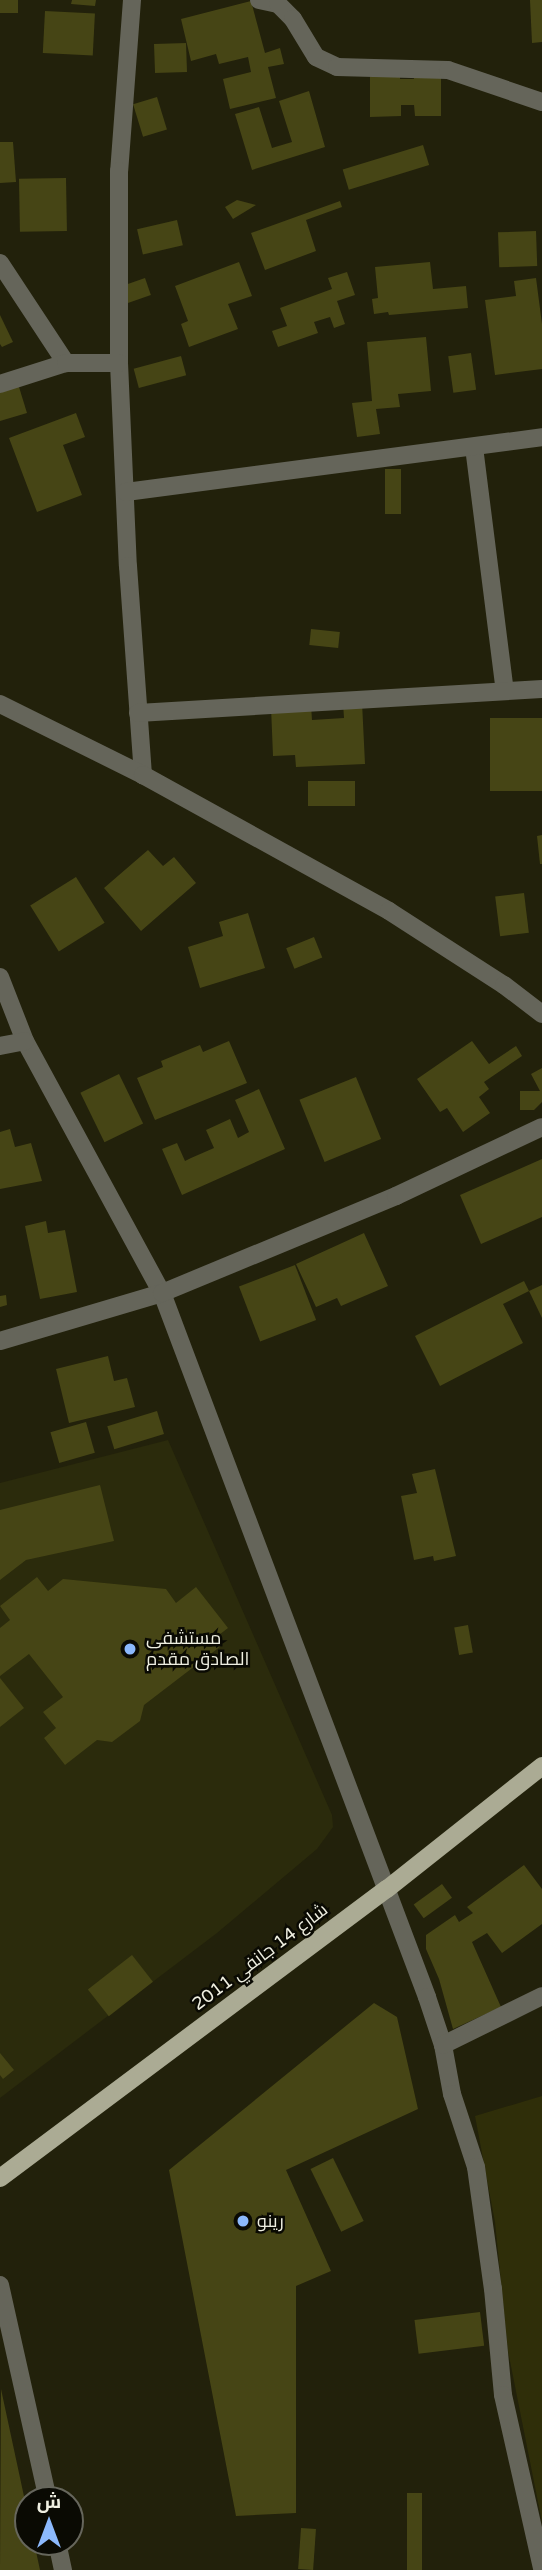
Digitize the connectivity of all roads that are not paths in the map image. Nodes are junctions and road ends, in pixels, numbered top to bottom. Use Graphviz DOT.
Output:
graph roads {
  1 [pos="132,0"];
  2 [pos="259,0"];
  3 [pos="542,102"];
  4 [pos="0,263"];
  5 [pos="66,363"];
  6 [pos="119,363"];
  7 [pos="0,384"];
  8 [pos="542,438"];
  9 [pos="474,447"];
  10 [pos="126,492"];
  11 [pos="542,689"];
  12 [pos="505,691"];
  13 [pos="0,704"];
  14 [pos="138,713"];
  15 [pos="143,775"];
  16 [pos="0,977"];
  17 [pos="542,1014"];
  18 [pos="25,1041"];
  19 [pos="0,1046"];
  20 [pos="542,1127"];
  21 [pos="162,1293"];
  22 [pos="0,1341"];
  23 [pos="542,1766"];
  24 [pos="387,1889"];
  25 [pos="542,1996"];
  26 [pos="443,2046"];
  27 [pos="0,2178"];
  28 [pos="0,2285"];
  29 [pos="45,2486"];
  30 [pos="542,2568"];
  1 -- 6 [label="street"];
  2 -- 3 [label="street"];
  4 -- 5 [label="street"];
  5 -- 6 [label="street"];
  5 -- 7 [label="street"];
  6 -- 10 [label="street"];
  8 -- 9 [label="street"];
  9 -- 10 [label="street"];
  9 -- 12 [label="street"];
  10 -- 14 [label="street"];
  11 -- 12 [label="street"];
  12 -- 14 [label="street"];
  13 -- 15 [label="street"];
  14 -- 15 [label="street"];
  15 -- 17 [label="street"];
  16 -- 18 [label="street"];
  18 -- 19 [label="street"];
  18 -- 21 [label="street"];
  20 -- 21 [label="street"];
  21 -- 22 [label="street"];
  21 -- 24 [label="street"];
  23 -- 24 [label="main road, شارع 14 جانفي 2011"];
  24 -- 26 [label="street"];
  24 -- 27 [label="main road, شارع 14 جانفي 2011"];
  25 -- 26 [label="street"];
  26 -- 30 [label="street"];
  28 -- 29 [label="street"];
}
